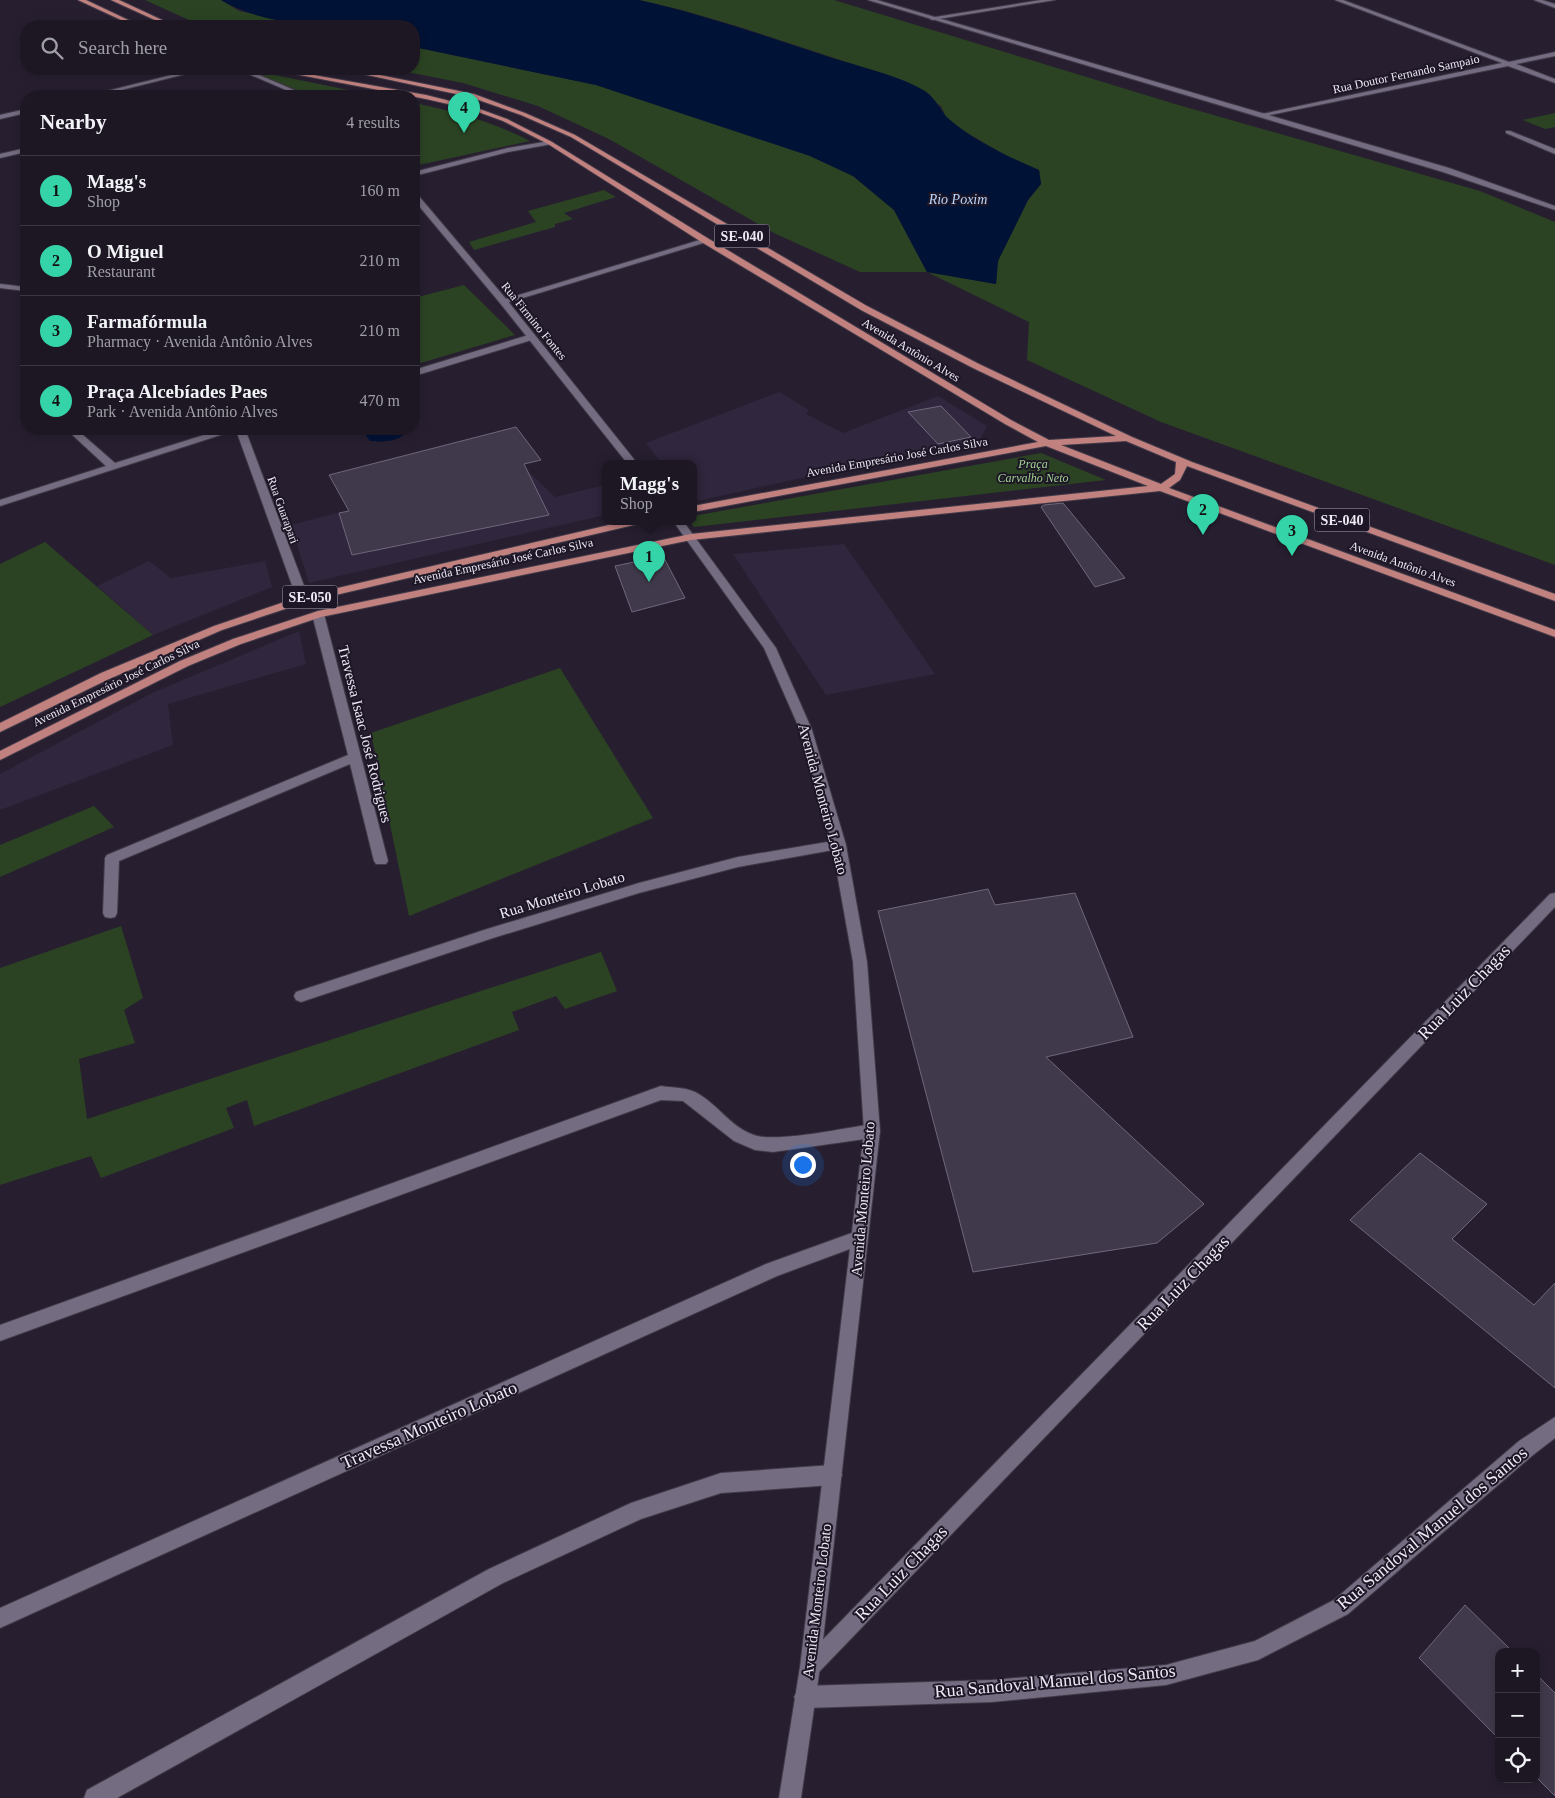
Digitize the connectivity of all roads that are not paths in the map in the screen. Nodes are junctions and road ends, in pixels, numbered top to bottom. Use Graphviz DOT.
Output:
graph roads {
  1 [pos="81,0"];
  2 [pos="114,0"];
  3 [pos="871,0"];
  4 [pos="1052,0"];
  5 [pos="1338,0"];
  6 [pos="1537,0"];
  7 [pos="1555,6"];
  8 [pos="932,18"];
  9 [pos="125,20"];
  10 [pos="159,20"];
  11 [pos="1555,54"];
  12 [pos="1508,64"];
  13 [pos="178,75"];
  14 [pos="254,75"];
  15 [pos="304,75"];
  16 [pos="372,75"];
  17 [pos="1555,82"];
  18 [pos="115,90"];
  19 [pos="291,90"];
  20 [pos="387,90"];
  21 [pos="420,96"];
  22 [pos="20,112"];
  23 [pos="1262,116"];
  24 [pos="0,117"];
  25 [pos="1508,132"];
  26 [pos="550,142"];
  27 [pos="20,151"];
  28 [pos="1555,152"];
  29 [pos="0,156"];
  30 [pos="420,172"];
  31 [pos="420,203"];
  32 [pos="1555,208"];
  33 [pos="706,241"];
  34 [pos="0,286"];
  35 [pos="20,289"];
  36 [pos="503,302"];
  37 [pos="532,337"];
  38 [pos="420,371"];
  39 [pos="77,435"];
  40 [pos="213,435"];
  41 [pos="242,435"];
  42 [pos="1129,439"];
  43 [pos="1047,443"];
  44 [pos="630,460"];
  45 [pos="1181,461"];
  46 [pos="113,467"];
  47 [pos="1161,488"];
  48 [pos="0,503"];
  49 [pos="697,508"];
  50 [pos="621,525"];
  51 [pos="681,525"];
  52 [pos="691,537"];
  53 [pos="1555,598"];
  54 [pos="303,599"];
  55 [pos="318,614"];
  56 [pos="1555,634"];
  57 [pos="0,728"];
  58 [pos="0,756"];
  59 [pos="355,757"];
  60 [pos="839,845"];
  61 [pos="381,861"];
  62 [pos="1555,898"];
  63 [pos="110,913"];
  64 [pos="301,996"];
  65 [pos="872,1131"];
  66 [pos="860,1238"];
  67 [pos="0,1332"];
  68 [pos="1555,1426"];
  69 [pos="832,1475"];
  70 [pos="0,1618"];
  71 [pos="810,1667"];
  72 [pos="805,1697"];
  73 [pos="95,1798"];
  74 [pos="790,1798"];
  1 -- 9 [label="main road"];
  2 -- 10 [label="main road"];
  3 -- 8 [label="street"];
  4 -- 8 [label="street"];
  5 -- 12 [label="street"];
  6 -- 7 [label="street"];
  8 -- 23 [label="street"];
  11 -- 12 [label="street, Rua Doutor Fernando Sampaio"];
  12 -- 17 [label="street"];
  12 -- 23 [label="street, Rua Doutor Fernando Sampaio"];
  13 -- 18 [label="street"];
  14 -- 19 [label="street"];
  15 -- 20 [label="main road, Avenida Antônio Alves / SE-040"];
  16 -- 42 [label="main road, Avenida Antônio Alves / SE-040"];
  21 -- 26 [label="main road, Avenida Antônio Alves / SE-040"];
  22 -- 24 [label="street"];
  23 -- 32 [label="street"];
  25 -- 28 [label="street"];
  26 -- 30 [label="street"];
  26 -- 33 [label="main road, Avenida Antônio Alves / SE-040"];
  27 -- 29 [label="street"];
  31 -- 36 [label="street, Rua Firmino Fontes"];
  33 -- 36 [label="street"];
  33 -- 43 [label="main road, Avenida Antônio Alves / SE-040"];
  34 -- 35 [label="street"];
  36 -- 37 [label="street, Rua Firmino Fontes"];
  37 -- 38 [label="street"];
  37 -- 44 [label="street, Rua Firmino Fontes"];
  39 -- 46 [label="street"];
  40 -- 46 [label="street"];
  41 -- 54 [label="street, Rua Guarapari"];
  42 -- 43 [label="main road, Avenida Empresário José Carlos Silva"];
  42 -- 45 [label="main road, Avenida Antônio Alves / SE-040"];
  43 -- 47 [label="main road, Avenida Antônio Alves / SE-040"];
  43 -- 49 [label="main road, Avenida Empresário José Carlos Silva"];
  45 -- 47 [label="main road"];
  45 -- 53 [label="main road, Avenida Antônio Alves / SE-040"];
  46 -- 48 [label="street"];
  47 -- 52 [label="main road, Avenida Empresário José Carlos Silva"];
  47 -- 56 [label="main road, Avenida Antônio Alves / SE-040"];
  50 -- 54 [label="main road, Avenida Empresário José Carlos Silva / SE-050"];
  51 -- 52 [label="street, Avenida Monteiro Lobato"];
  52 -- 55 [label="main road, Avenida Empresário José Carlos Silva"];
  52 -- 60 [label="street, Avenida Monteiro Lobato"];
  54 -- 57 [label="main road, Avenida Empresário José Carlos Silva / SE-050"];
  55 -- 58 [label="main road, Avenida Empresário José Carlos Silva"];
  55 -- 59 [label="street, Travessa Isaac José Rodrigues"];
  59 -- 61 [label="street, Travessa Isaac José Rodrigues"];
  59 -- 63 [label="street"];
  60 -- 64 [label="street, Rua Monteiro Lobato"];
  60 -- 65 [label="street, Avenida Monteiro Lobato"];
  62 -- 71 [label="street, Rua Luiz Chagas"];
  65 -- 66 [label="street, Avenida Monteiro Lobato"];
  65 -- 67 [label="street"];
  66 -- 69 [label="street, Avenida Monteiro Lobato"];
  66 -- 70 [label="street, Travessa Monteiro Lobato"];
  68 -- 72 [label="street, Rua Sandoval Manuel dos Santos"];
  69 -- 71 [label="street, Avenida Monteiro Lobato"];
  69 -- 73 [label="street"];
  71 -- 72 [label="street, Avenida Monteiro Lobato"];
  72 -- 74 [label="street, Avenida Monteiro Lobato"];
}
